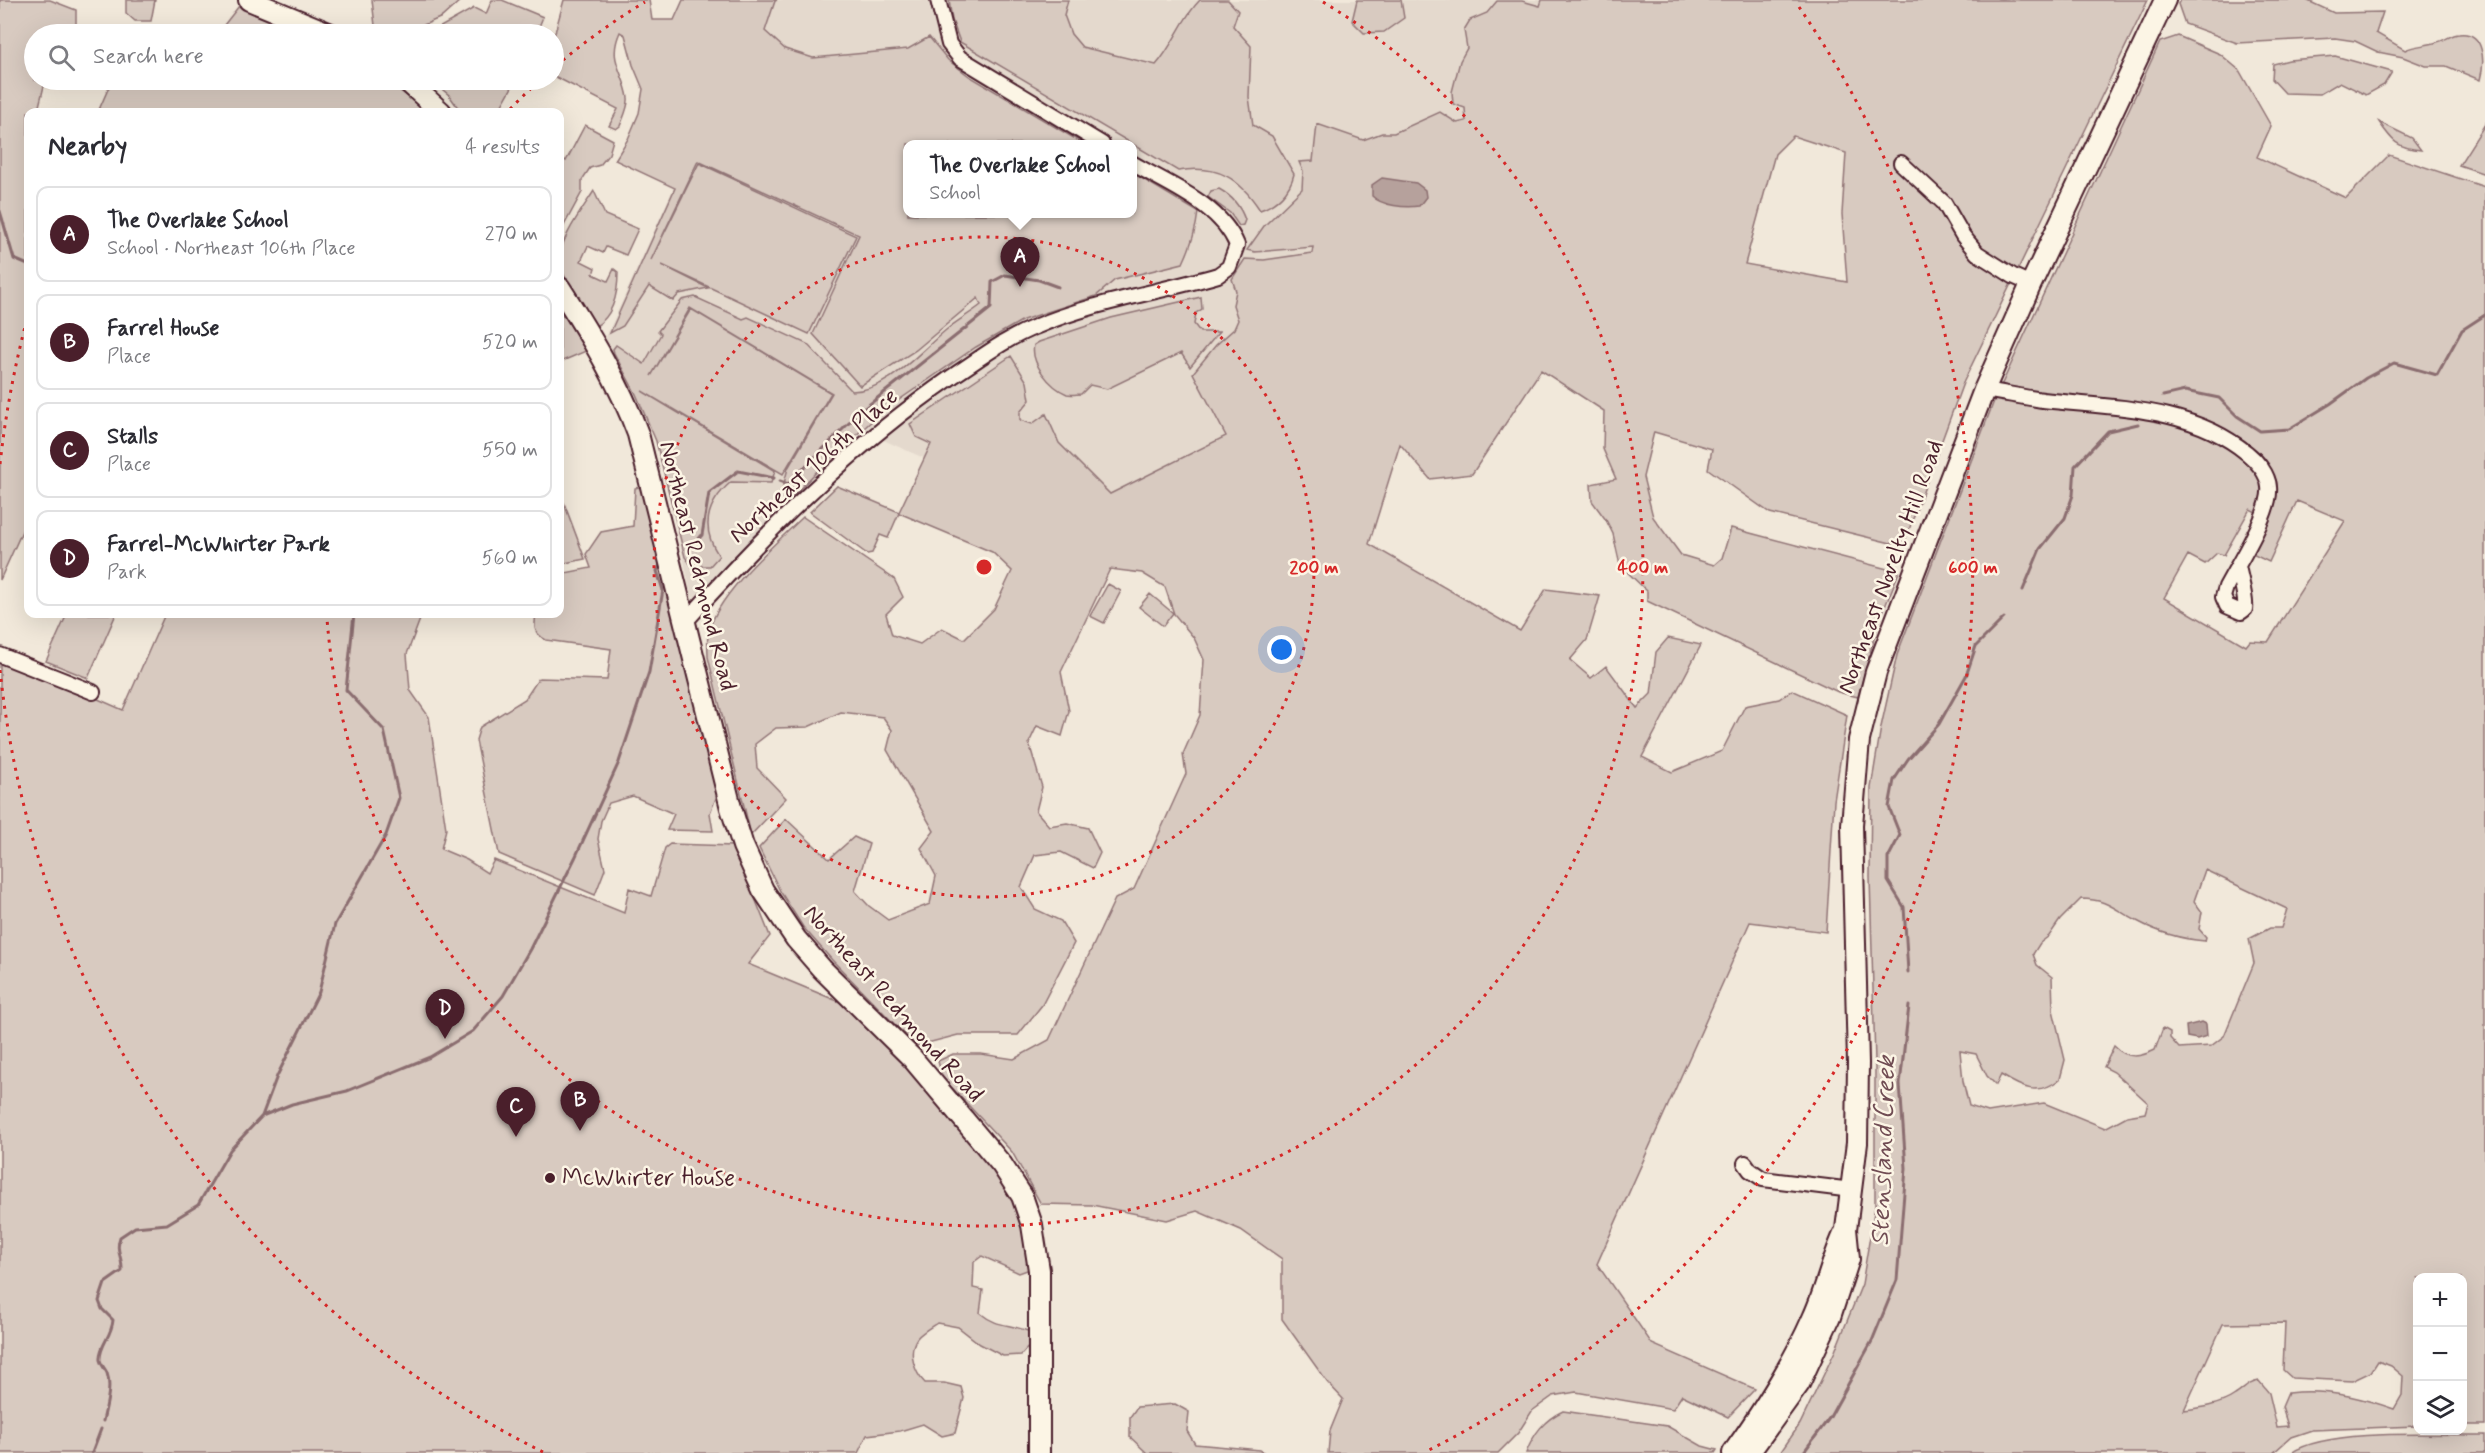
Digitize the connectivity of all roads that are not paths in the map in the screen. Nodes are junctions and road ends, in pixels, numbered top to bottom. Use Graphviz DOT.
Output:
graph roads {
  1 [pos="249,0"];
  2 [pos="938,0"];
  3 [pos="2165,0"];
  4 [pos="307,24"];
  5 [pos="417,90"];
  6 [pos="437,108"];
  7 [pos="1095,140"];
  8 [pos="1901,163"];
  9 [pos="1137,166"];
  10 [pos="2031,284"];
  11 [pos="564,294"];
  12 [pos="1984,390"];
  13 [pos="2238,566"];
  14 [pos="686,621"];
  15 [pos="0,655"];
  16 [pos="93,692"];
  17 [pos="1745,1162"];
  18 [pos="1852,1190"];
  19 [pos="1846,1229"];
  20 [pos="1786,1403"];
  21 [pos="1040,1453"];
  22 [pos="1732,1453"];
  23 [pos="1749,1453"];
  24 [pos="1758,1453"];
  1 -- 4 [label="main road"];
  2 -- 7 [label="street"];
  3 -- 10 [label="main road, Northeast Novelty Hill Road"];
  5 -- 6 [label="main road"];
  8 -- 10 [label="street"];
  9 -- 14 [label="street, Northeast 106th Place"];
  10 -- 12 [label="main road, Northeast Novelty Hill Road"];
  11 -- 14 [label="main road, Northeast Redmond Road"];
  12 -- 13 [label="street"];
  12 -- 18 [label="main road, Northeast Novelty Hill Road"];
  14 -- 21 [label="main road, Northeast Redmond Road"];
  15 -- 16 [label="street"];
  17 -- 18 [label="street"];
  18 -- 19 [label="main road, Northeast Novelty Hill Road"];
  19 -- 20 [label="main road, Northeast Novelty Hill Road"];
  19 -- 22 [label="main road, Northeast Novelty Hill Road"];
  20 -- 23 [label="main road, Northeast Novelty Hill Road"];
  20 -- 24 [label="main road"];
}
